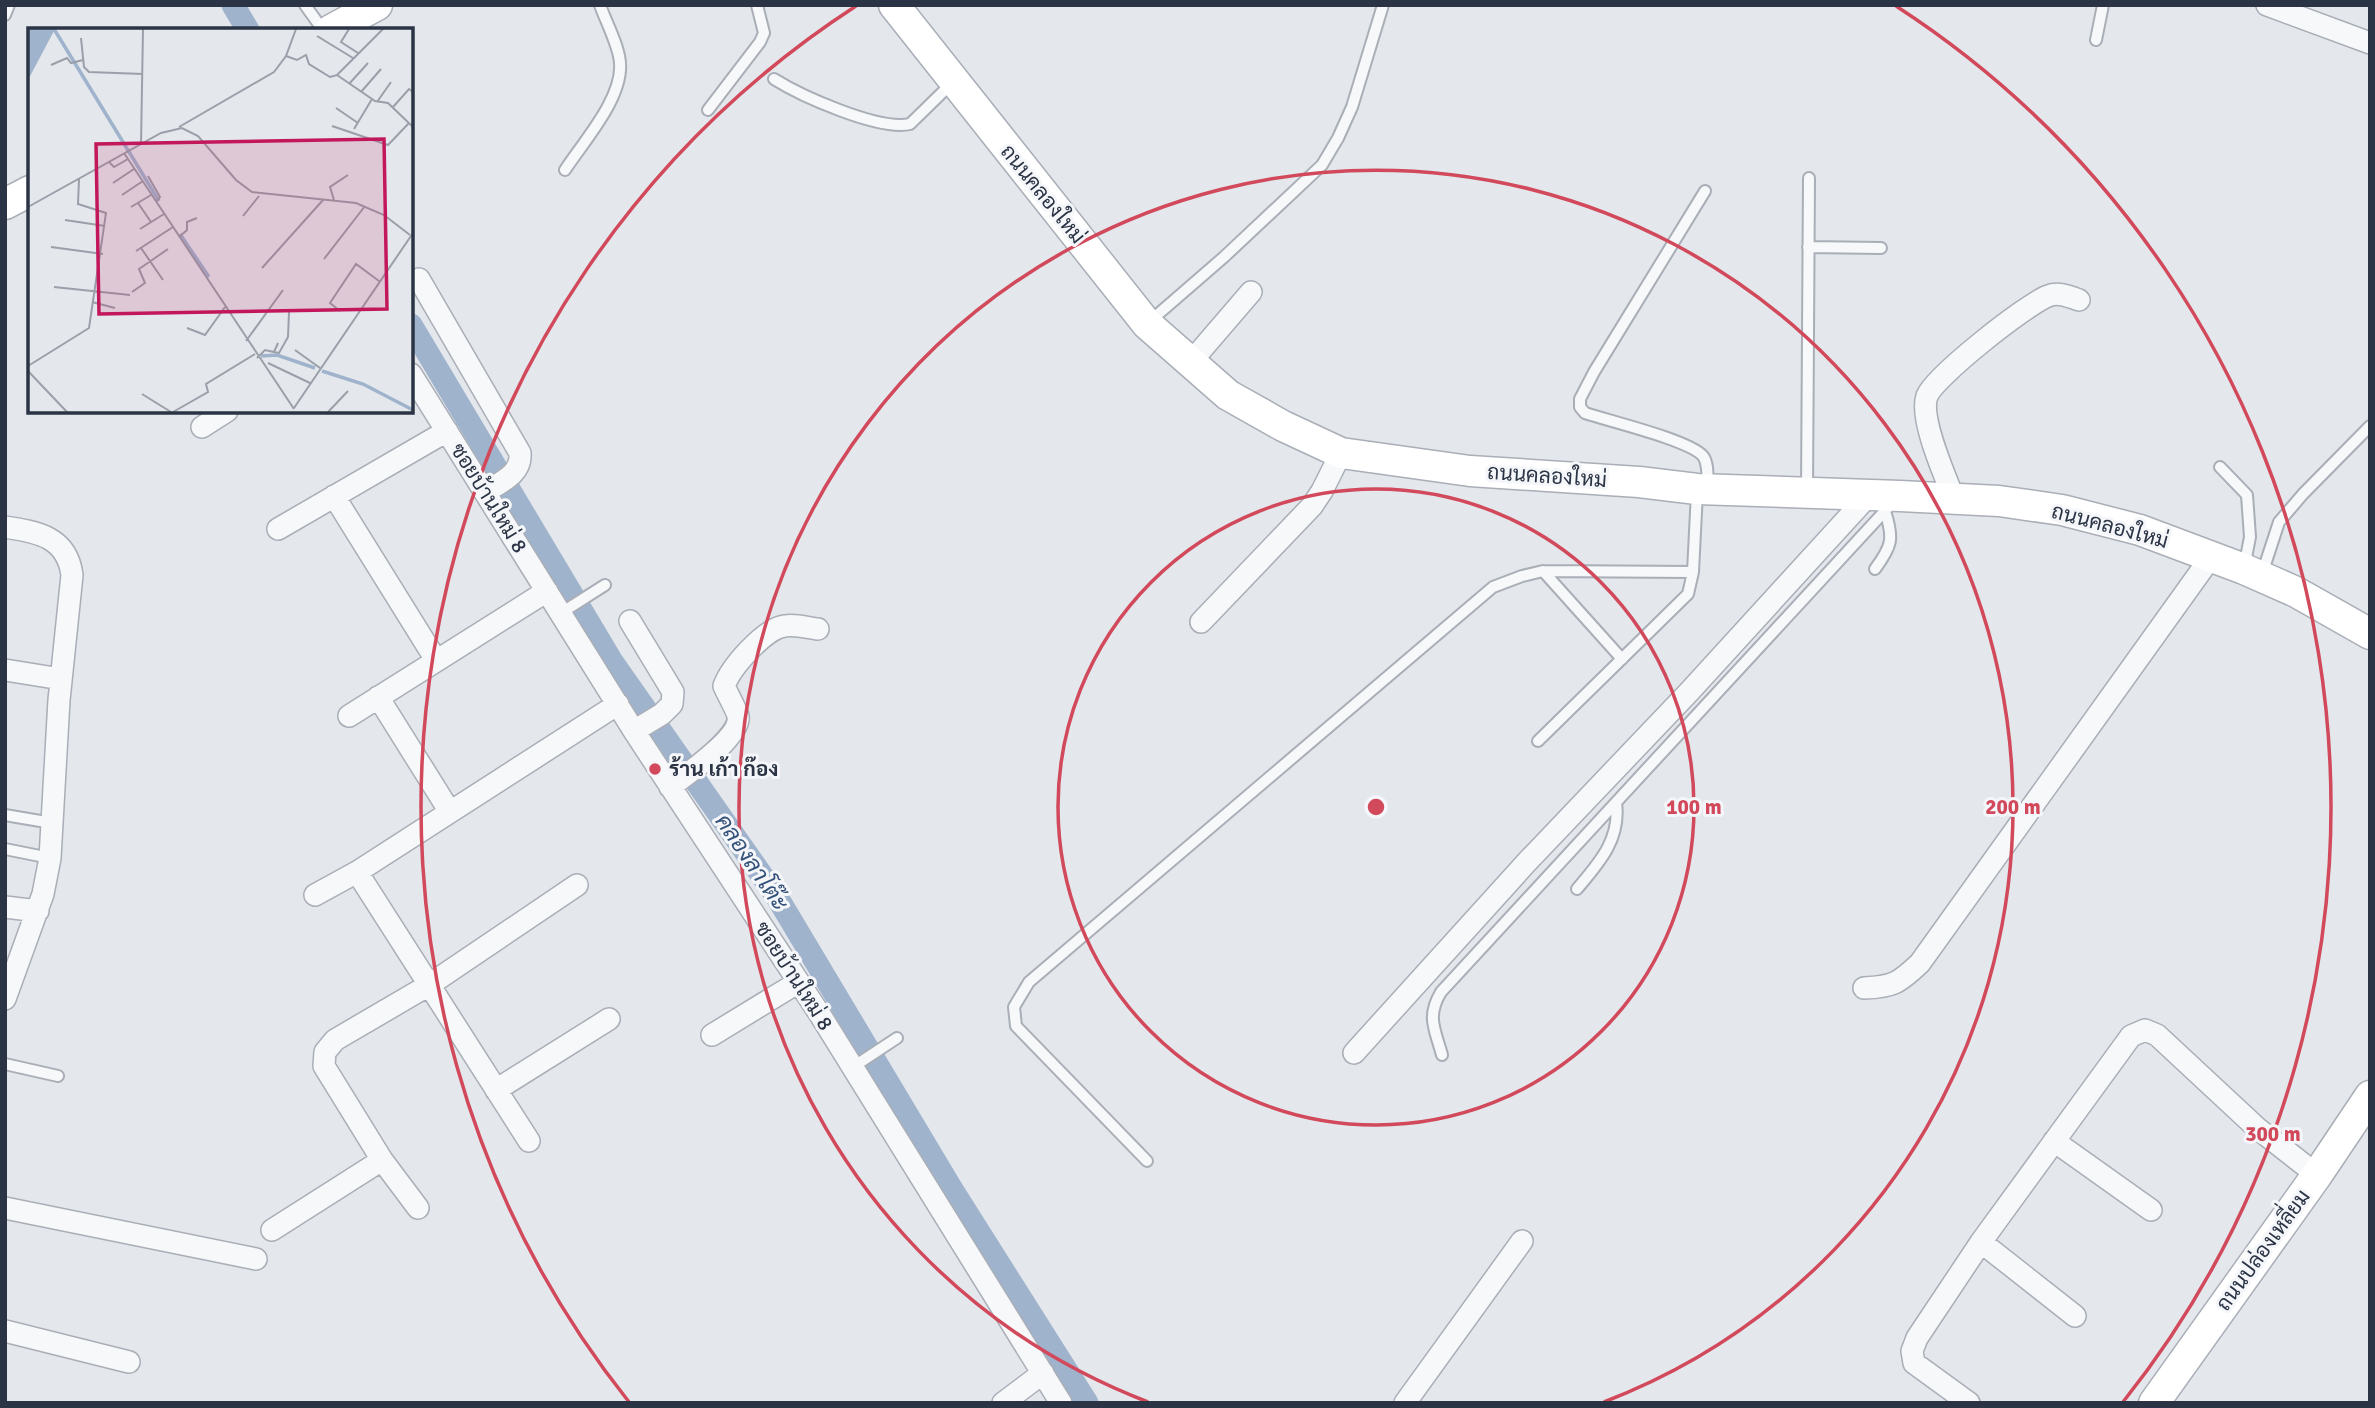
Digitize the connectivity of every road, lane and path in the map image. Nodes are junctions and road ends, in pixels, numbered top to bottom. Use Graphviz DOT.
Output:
graph roads {
  1 [pos="9,5"];
  2 [pos="304,5"];
  3 [pos="600,5"];
  4 [pos="757,5"];
  5 [pos="894,5"];
  6 [pos="1383,5"];
  7 [pos="2103,5"];
  8 [pos="2267,5"];
  9 [pos="367,11"];
  10 [pos="5,15"];
  11 [pos="321,28"];
  12 [pos="335,28"];
  13 [pos="2096,40"];
  14 [pos="2370,43"];
  15 [pos="774,79"];
  16 [pos="954,82"];
  17 [pos="708,110"];
  18 [pos="565,170"];
  19 [pos="1809,178"];
  20 [pos="1705,191"];
  21 [pos="28,192"];
  22 [pos="5,204"];
  23 [pos="1808,247"];
  24 [pos="1881,248"];
  25 [pos="419,279"];
  26 [pos="1251,292"];
  27 [pos="2079,300"];
  28 [pos="1147,324"];
  29 [pos="1190,363"];
  30 [pos="413,377"];
  31 [pos="224,413"];
  32 [pos="2370,426"];
  33 [pos="202,427"];
  34 [pos="447,431"];
  35 [pos="1341,453"];
  36 [pos="2220,467"];
  37 [pos="500,483"];
  38 [pos="1703,489"];
  39 [pos="1807,493"];
  40 [pos="334,496"];
  41 [pos="1954,499"];
  42 [pos="1884,501"];
  43 [pos="5,527"];
  44 [pos="278,529"];
  45 [pos="2211,557"];
  46 [pos="1875,569"];
  47 [pos="1543,571"];
  48 [pos="1693,572"];
  49 [pos="2253,573"];
  50 [pos="605,585"];
  51 [pos="547,591"];
  52 [pos="566,609"];
  53 [pos="631,621"];
  54 [pos="1201,622"];
  55 [pos="818,629"];
  56 [pos="2370,634"];
  57 [pos="1622,659"];
  58 [pos="436,660"];
  59 [pos="5,670"];
  60 [pos="61,679"];
  61 [pos="378,697"];
  62 [pos="618,704"];
  63 [pos="349,716"];
  64 [pos="647,723"];
  65 [pos="1538,741"];
  66 [pos="684,777"];
  67 [pos="1616,803"];
  68 [pos="450,812"];
  69 [pos="5,815"];
  70 [pos="52,823"];
  71 [pos="5,849"];
  72 [pos="50,858"];
  73 [pos="357,872"];
  74 [pos="577,885"];
  75 [pos="1577,890"];
  76 [pos="315,895"];
  77 [pos="5,907"];
  78 [pos="38,911"];
  79 [pos="797,983"];
  80 [pos="429,985"];
  81 [pos="7,987"];
  82 [pos="1864,988"];
  83 [pos="609,1019"];
  84 [pos="712,1035"];
  85 [pos="897,1038"];
  86 [pos="1354,1053"];
  87 [pos="1442,1055"];
  88 [pos="858,1063"];
  89 [pos="5,1064"];
  90 [pos="58,1076"];
  91 [pos="495,1090"];
  92 [pos="2370,1097"];
  93 [pos="2054,1141"];
  94 [pos="529,1142"];
  95 [pos="382,1160"];
  96 [pos="1147,1161"];
  97 [pos="2317,1175"];
  98 [pos="5,1208"];
  99 [pos="418,1208"];
  100 [pos="2151,1210"];
  101 [pos="272,1230"];
  102 [pos="1522,1241"];
  103 [pos="1981,1241"];
  104 [pos="256,1259"];
  105 [pos="2075,1316"];
  106 [pos="5,1331"];
  107 [pos="129,1362"];
  108 [pos="1043,1373"];
  109 [pos="1003,1403"];
  110 [pos="1061,1403"];
  111 [pos="1405,1403"];
  112 [pos="1969,1403"];
  113 [pos="2154,1403"];
  1 -- 10 [label="lane"];
  2 -- 11 [label="lane"];
  3 -- 18 [label="lane"];
  4 -- 17 [label="lane"];
  5 -- 16 [label="street, ถนนคลองใหม่"];
  6 -- 28 [label="lane"];
  7 -- 13 [label="lane"];
  8 -- 14 [label="street"];
  9 -- 12 [label="street"];
  15 -- 16 [label="lane"];
  16 -- 28 [label="street, ถนนคลองใหม่"];
  19 -- 23 [label="lane"];
  20 -- 38 [label="lane"];
  21 -- 22 [label="street"];
  23 -- 24 [label="lane"];
  23 -- 39 [label="lane"];
  25 -- 37 [label="street"];
  26 -- 29 [label="street"];
  27 -- 41 [label="street"];
  28 -- 29 [label="street, ถนนคลองใหม่"];
  29 -- 35 [label="street, ถนนคลองใหม่"];
  30 -- 34 [label="street, ซอยบ้านใหม่ 8"];
  31 -- 33 [label="street"];
  32 -- 49 [label="lane"];
  34 -- 37 [label="street, ซอยบ้านใหม่ 8"];
  34 -- 40 [label="street"];
  35 -- 38 [label="street, ถนนคลองใหม่"];
  35 -- 54 [label="street"];
  36 -- 49 [label="lane"];
  37 -- 51 [label="street, ซอยบ้านใหม่ 8"];
  38 -- 39 [label="street, ถนนคลองใหม่"];
  38 -- 48 [label="lane"];
  39 -- 42 [label="street, ถนนคลองใหม่"];
  40 -- 44 [label="street"];
  40 -- 58 [label="street"];
  41 -- 42 [label="street, ถนนคลองใหม่"];
  41 -- 45 [label="street, ถนนคลองใหม่"];
  42 -- 46 [label="lane"];
  42 -- 67 [label="lane"];
  42 -- 86 [label="street"];
  43 -- 60 [label="street"];
  45 -- 49 [label="street, ถนนคลองใหม่"];
  45 -- 82 [label="street"];
  47 -- 48 [label="lane"];
  47 -- 57 [label="lane"];
  47 -- 96 [label="lane"];
  48 -- 57 [label="lane"];
  49 -- 56 [label="street, ถนนคลองใหม่"];
  50 -- 52 [label="lane"];
  51 -- 52 [label="street, ซอยบ้านใหม่ 8"];
  51 -- 58 [label="street"];
  52 -- 62 [label="street, ซอยบ้านใหม่ 8"];
  53 -- 64 [label="street"];
  55 -- 66 [label="street"];
  57 -- 65 [label="lane"];
  58 -- 61 [label="street"];
  59 -- 60 [label="street"];
  60 -- 70 [label="street"];
  61 -- 63 [label="street"];
  61 -- 68 [label="street"];
  62 -- 64 [label="street, ซอยบ้านใหม่ 8"];
  62 -- 68 [label="street"];
  64 -- 66 [label="street, ซอยบ้านใหม่ 8"];
  66 -- 79 [label="street, ซอยบ้านใหม่ 8"];
  67 -- 75 [label="lane"];
  67 -- 87 [label="lane"];
  68 -- 73 [label="street"];
  69 -- 70 [label="lane"];
  70 -- 72 [label="street"];
  71 -- 72 [label="lane"];
  72 -- 78 [label="street"];
  73 -- 76 [label="street"];
  73 -- 80 [label="street"];
  74 -- 80 [label="street"];
  77 -- 78 [label="street"];
  78 -- 81 [label="street"];
  79 -- 84 [label="street"];
  79 -- 88 [label="street, ซอยบ้านใหม่ 8"];
  80 -- 91 [label="street"];
  80 -- 95 [label="street"];
  83 -- 91 [label="street"];
  85 -- 88 [label="lane"];
  88 -- 108 [label="street, ซอยบ้านใหม่ 8"];
  89 -- 90 [label="lane"];
  91 -- 94 [label="street"];
  92 -- 97 [label="street, ถนนปล่องเหลี่ยม"];
  93 -- 97 [label="street"];
  93 -- 100 [label="street"];
  93 -- 103 [label="street"];
  95 -- 99 [label="street"];
  95 -- 101 [label="street"];
  97 -- 113 [label="street, ถนนปล่องเหลี่ยม"];
  98 -- 104 [label="street"];
  102 -- 111 [label="street"];
  103 -- 105 [label="street"];
  103 -- 112 [label="street"];
  106 -- 107 [label="street"];
  108 -- 109 [label="street"];
  108 -- 110 [label="street, ซอยบ้านใหม่ 8"];
}
